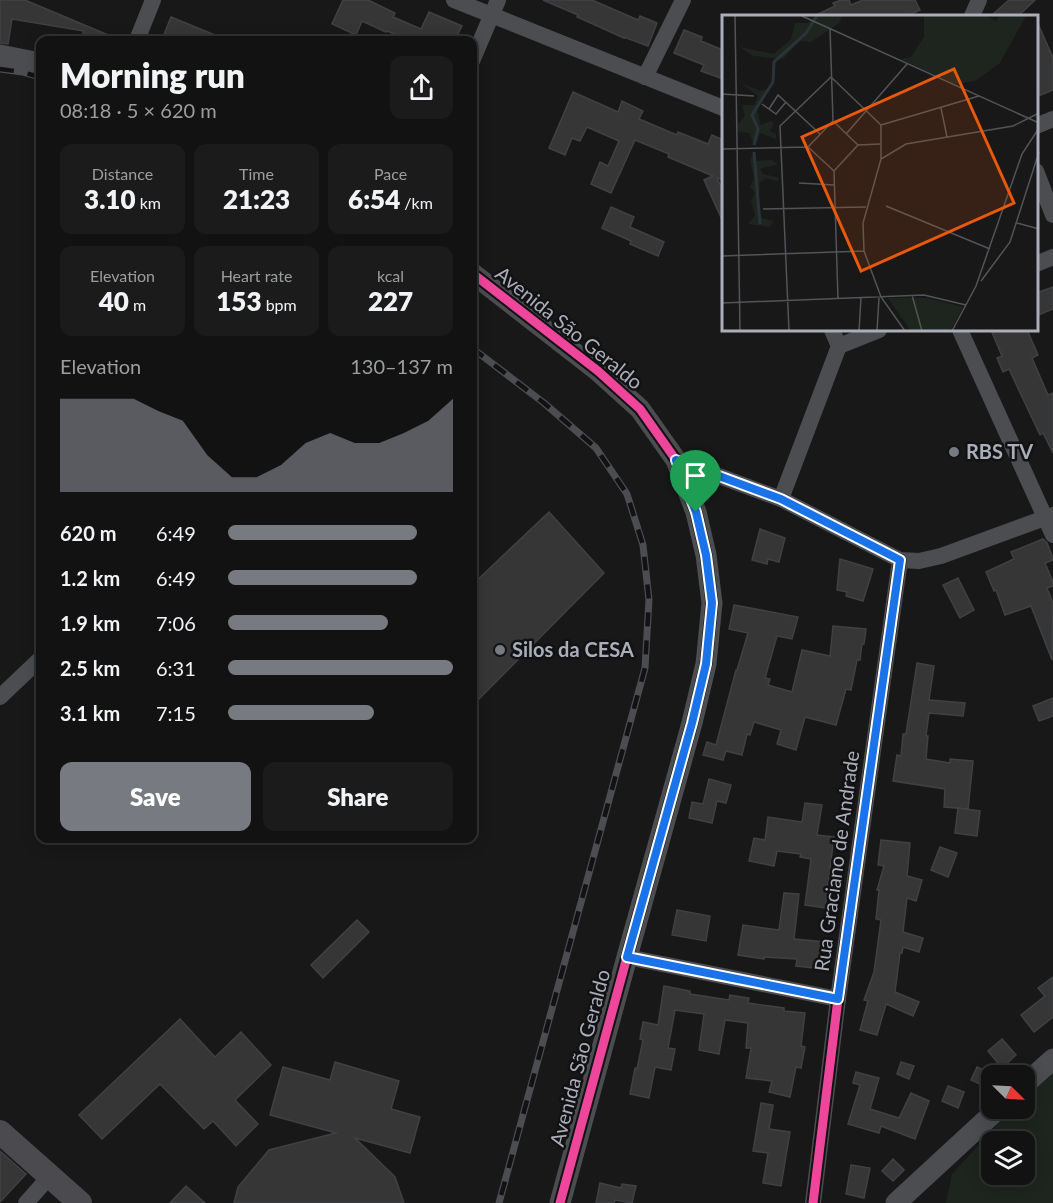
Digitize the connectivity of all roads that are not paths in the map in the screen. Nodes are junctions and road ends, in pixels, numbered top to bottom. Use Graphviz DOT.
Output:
graph roads {
  1 [pos="153,0"];
  2 [pos="454,0"];
  3 [pos="498,0"];
  4 [pos="683,0"];
  5 [pos="979,0"];
  6 [pos="972,15"];
  7 [pos="491,16"];
  8 [pos="139,36"];
  9 [pos="477,49"];
  10 [pos="0,55"];
  11 [pos="36,62"];
  12 [pos="645,77"];
  13 [pos="722,108"];
  14 [pos="1053,118"];
  15 [pos="1038,125"];
  16 [pos="1038,176"];
  17 [pos="1053,215"];
  18 [pos="1053,257"];
  19 [pos="1038,263"];
  20 [pos="477,277"];
  21 [pos="833,332"];
  22 [pos="874,332"];
  23 [pos="961,332"];
  24 [pos="839,346"];
  25 [pos="676,460"];
  26 [pos="781,499"];
  27 [pos="1049,517"];
  28 [pos="1053,535"];
  29 [pos="900,560"];
  30 [pos="36,663"];
  31 [pos="0,697"];
  32 [pos="627,957"];
  33 [pos="838,999"];
  34 [pos="1053,1059"];
  35 [pos="1035,1075"];
  36 [pos="987,1119"];
  37 [pos="0,1132"];
  38 [pos="50,1176"];
  39 [pos="26,1203"];
  40 [pos="80,1203"];
  41 [pos="560,1203"];
  42 [pos="813,1203"];
  43 [pos="896,1203"];
  1 -- 8 [label="street"];
  2 -- 7 [label="street"];
  3 -- 7 [label="street"];
  4 -- 12 [label="street"];
  5 -- 6 [label="street"];
  7 -- 9 [label="street"];
  7 -- 12 [label="street"];
  10 -- 11 [label="street"];
  12 -- 13 [label="street"];
  14 -- 15 [label="street"];
  16 -- 17 [label="street"];
  18 -- 19 [label="street"];
  20 -- 25 [label="street, Avenida São Geraldo"];
  21 -- 24 [label="street"];
  22 -- 24 [label="street"];
  23 -- 27 [label="street"];
  24 -- 26 [label="street"];
  25 -- 26 [label="street"];
  25 -- 32 [label="street, Avenida São Geraldo"];
  26 -- 29 [label="street"];
  27 -- 28 [label="street"];
  27 -- 29 [label="street"];
  29 -- 33 [label="street, Rua Graciano de Andrade"];
  30 -- 31 [label="street"];
  32 -- 33 [label="street"];
  32 -- 41 [label="street, Avenida São Geraldo"];
  33 -- 42 [label="street, Rua Graciano de Andrade"];
  34 -- 35 [label="street"];
  36 -- 43 [label="street"];
  37 -- 38 [label="main road"];
  38 -- 39 [label="street"];
  38 -- 40 [label="main road"];
}
